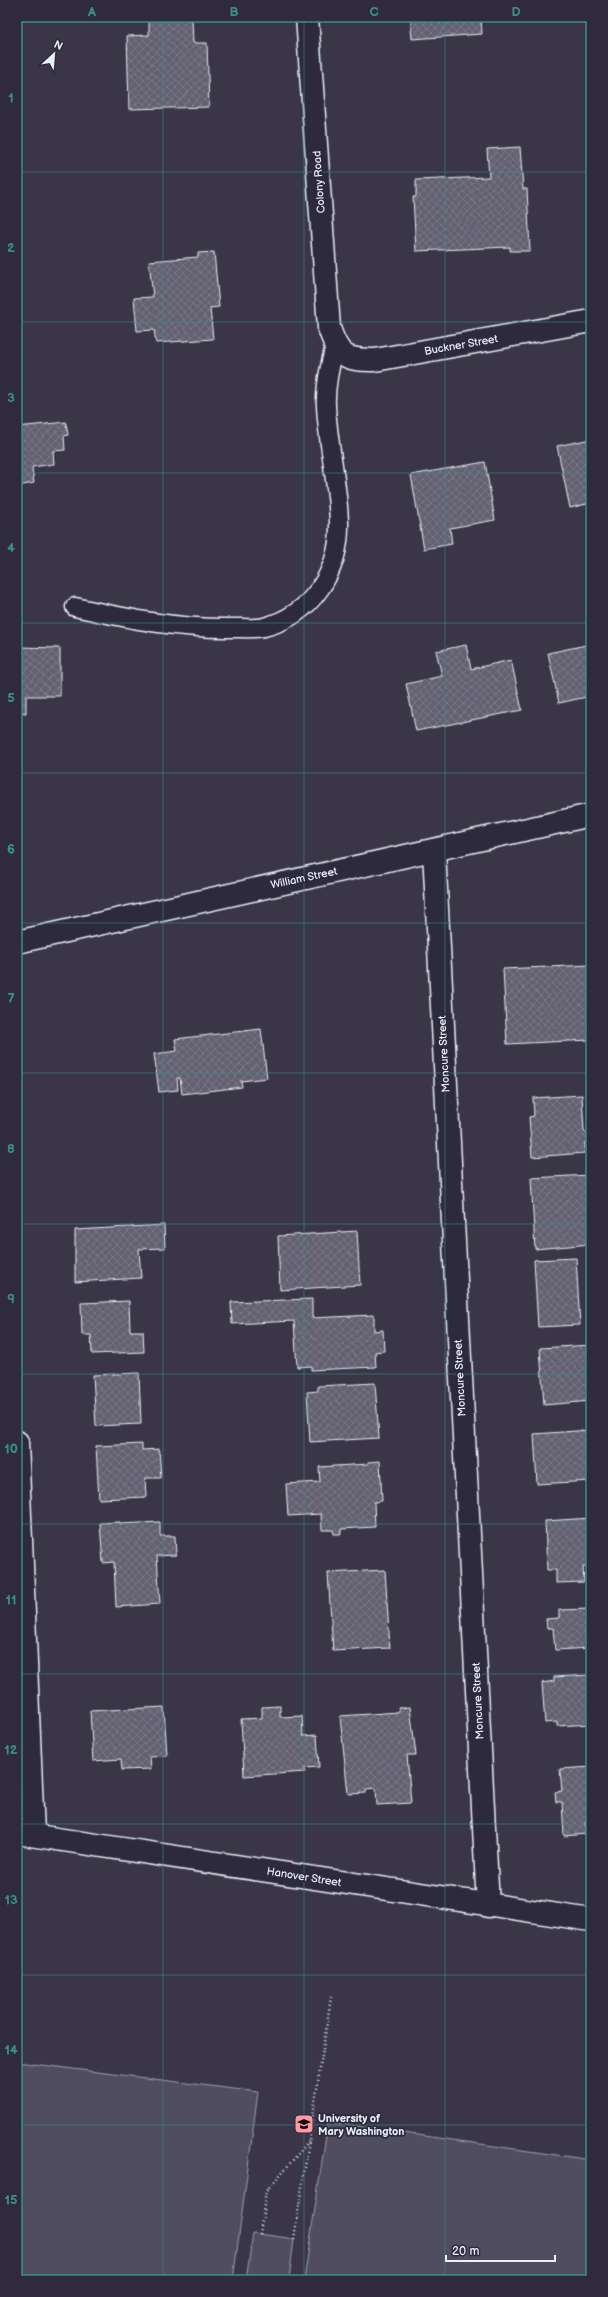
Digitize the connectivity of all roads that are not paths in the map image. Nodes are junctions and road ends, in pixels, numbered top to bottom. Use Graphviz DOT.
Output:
graph roads {
  1 [pos="308,17"];
  2 [pos="591,321"];
  3 [pos="335,346"];
  4 [pos="75,607"];
  5 [pos="591,815"];
  6 [pos="434,850"];
  7 [pos="17,942"];
  8 [pos="17,1442"];
  9 [pos="25,1834"];
  10 [pos="488,1906"];
  11 [pos="591,1920"];
  1 -- 3 [label="street, Colony Road"];
  2 -- 3 [label="street, Buckner Street"];
  3 -- 4 [label="lane"];
  5 -- 6 [label="street, William Street"];
  6 -- 7 [label="street, William Street"];
  6 -- 10 [label="street, Moncure Street"];
  8 -- 9 [label="street"];
  9 -- 10 [label="street, Hanover Street"];
  10 -- 11 [label="street, Hanover Street"];
}
